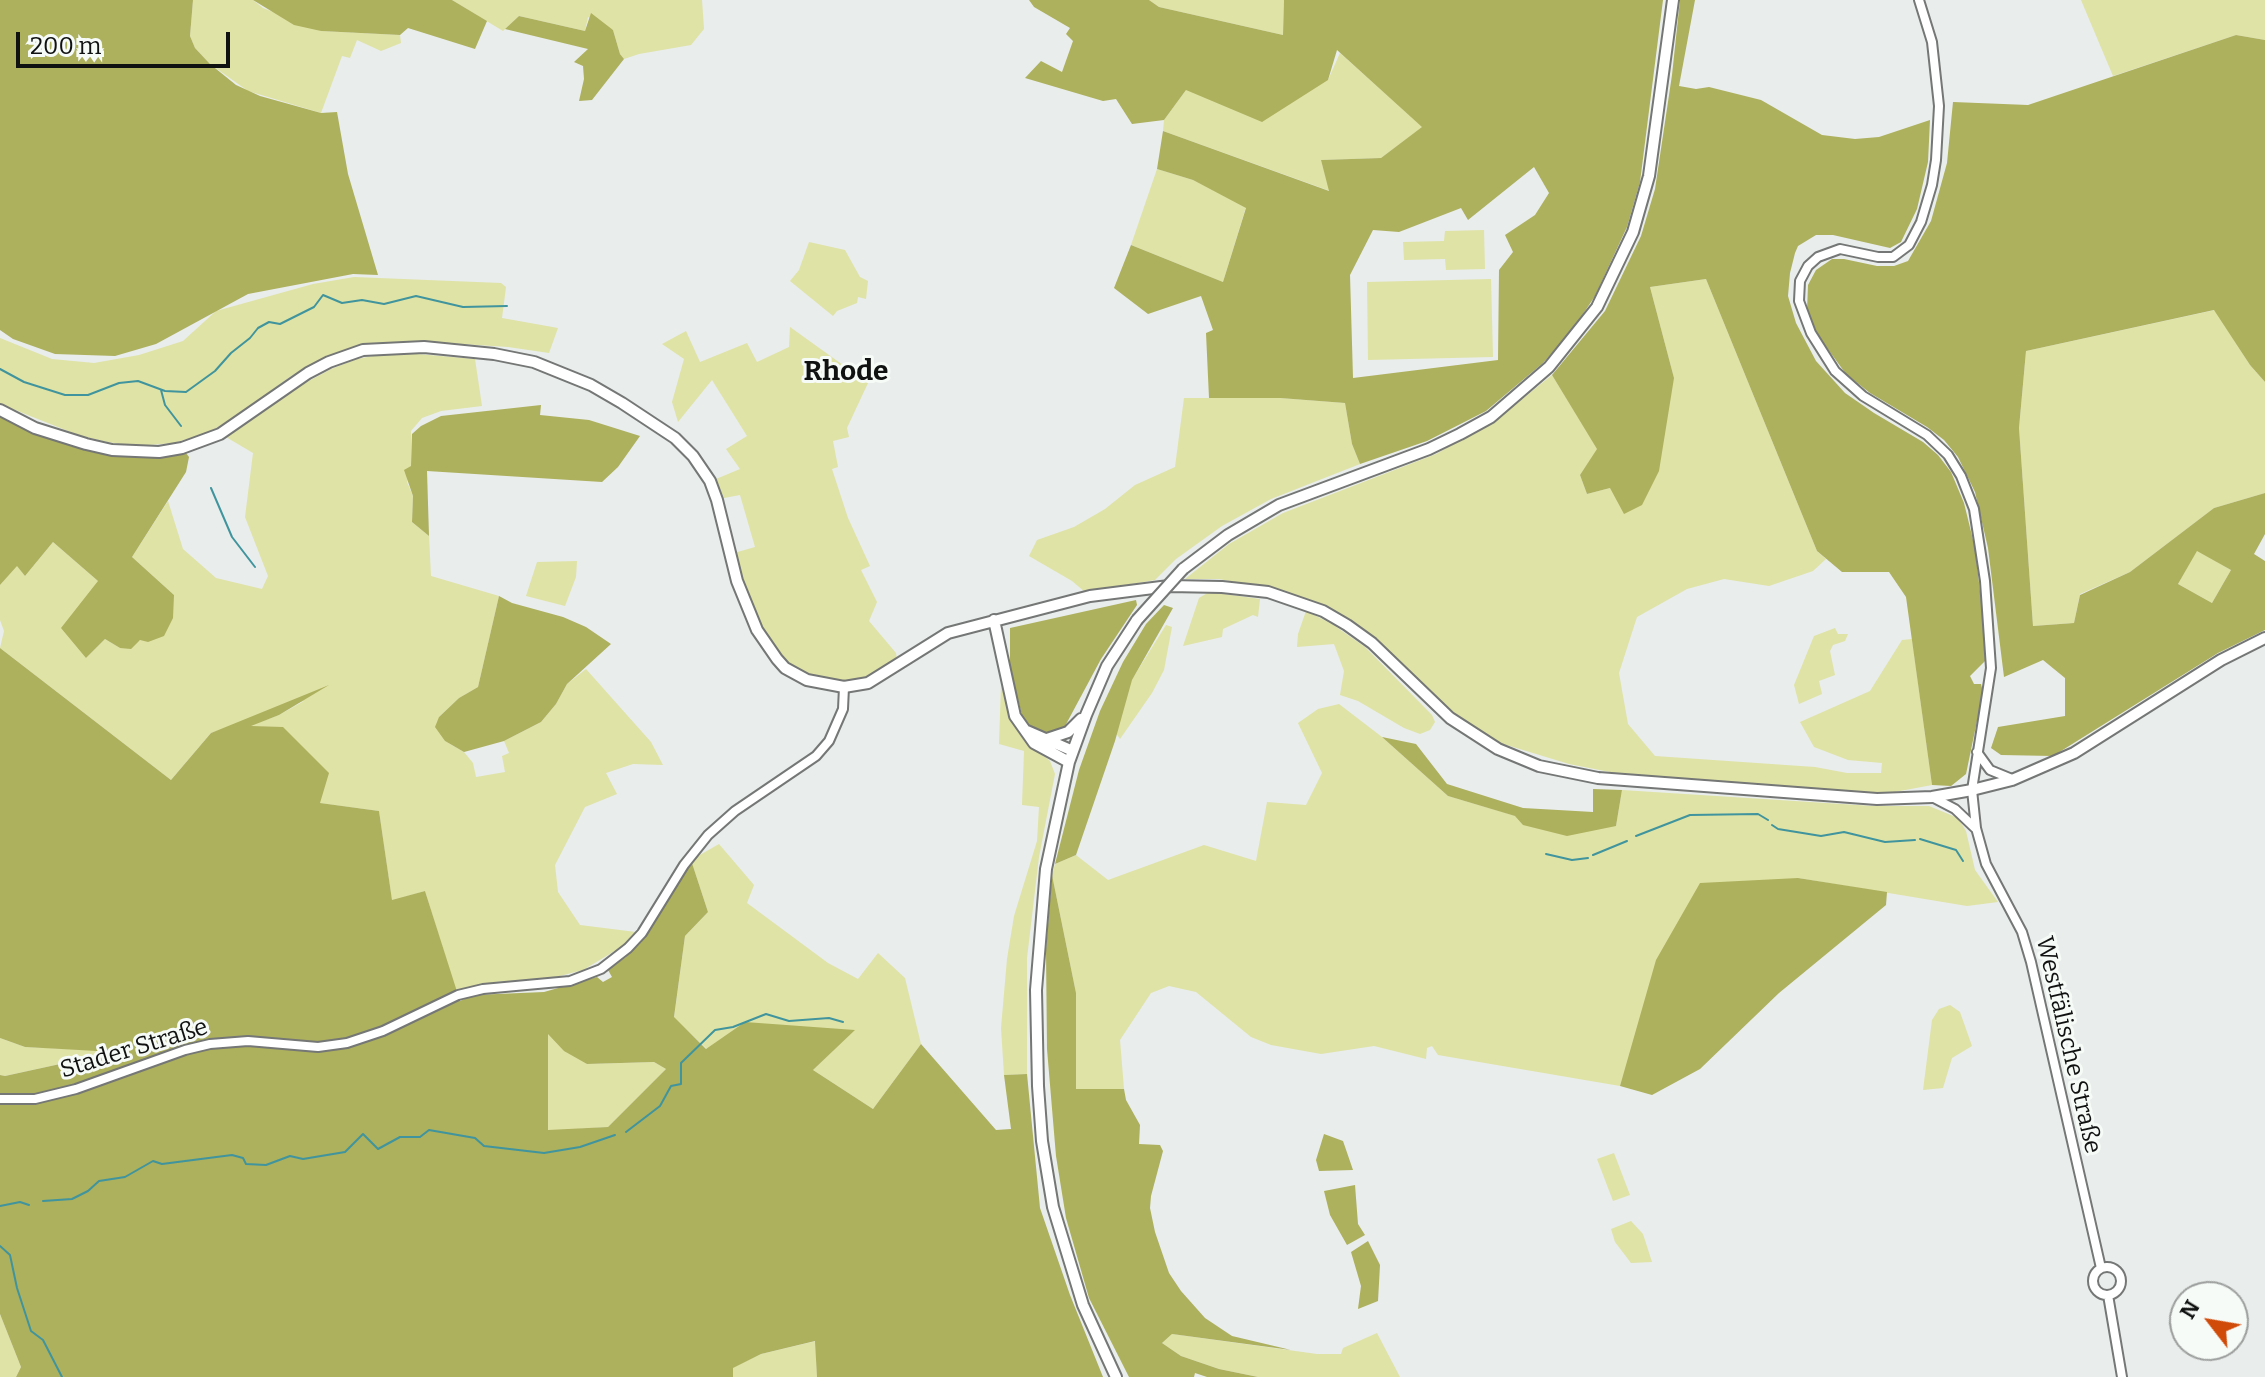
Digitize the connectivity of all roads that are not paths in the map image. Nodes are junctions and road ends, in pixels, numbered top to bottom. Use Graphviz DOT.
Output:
graph roads {
  1 [pos="1673,0"];
  2 [pos="1919,0"];
  3 [pos="0,410"];
  4 [pos="994,620"];
  5 [pos="2265,638"];
  6 [pos="844,687"];
  7 [pos="1086,715"];
  8 [pos="1022,728"];
  9 [pos="1044,740"];
  10 [pos="1977,751"];
  11 [pos="1071,757"];
  12 [pos="2012,780"];
  13 [pos="1972,790"];
  14 [pos="1932,797"];
  15 [pos="1976,828"];
  16 [pos="0,1099"];
  17 [pos="2101,1268"];
  18 [pos="2108,1295"];
  19 [pos="1116,1377"];
  20 [pos="2122,1377"];
  1 -- 7 [label="main road, bridge"];
  2 -- 10 [label="street, Westfälische Straße"];
  3 -- 6 [label="main road"];
  4 -- 6 [label="main road"];
  4 -- 8 [label="main road"];
  4 -- 14 [label="main road"];
  5 -- 12 [label="main road"];
  6 -- 16 [label="street, Stader Straße"];
  7 -- 9 [label="main road"];
  7 -- 11 [label="main road"];
  8 -- 9 [label="main road"];
  8 -- 11 [label="main road"];
  9 -- 11 [label="main road"];
  10 -- 12 [label="street"];
  10 -- 13 [label="street, Westfälische Straße"];
  11 -- 19 [label="main road"];
  12 -- 13 [label="main road"];
  13 -- 14 [label="main road"];
  13 -- 15 [label="street, Westfälische Straße"];
  14 -- 15 [label="street"];
  15 -- 17 [label="street, Westfälische Straße"];
  17 -- 18 [label="street"];
  17 -- 18 [label="street"];
  18 -- 20 [label="street"];
}
